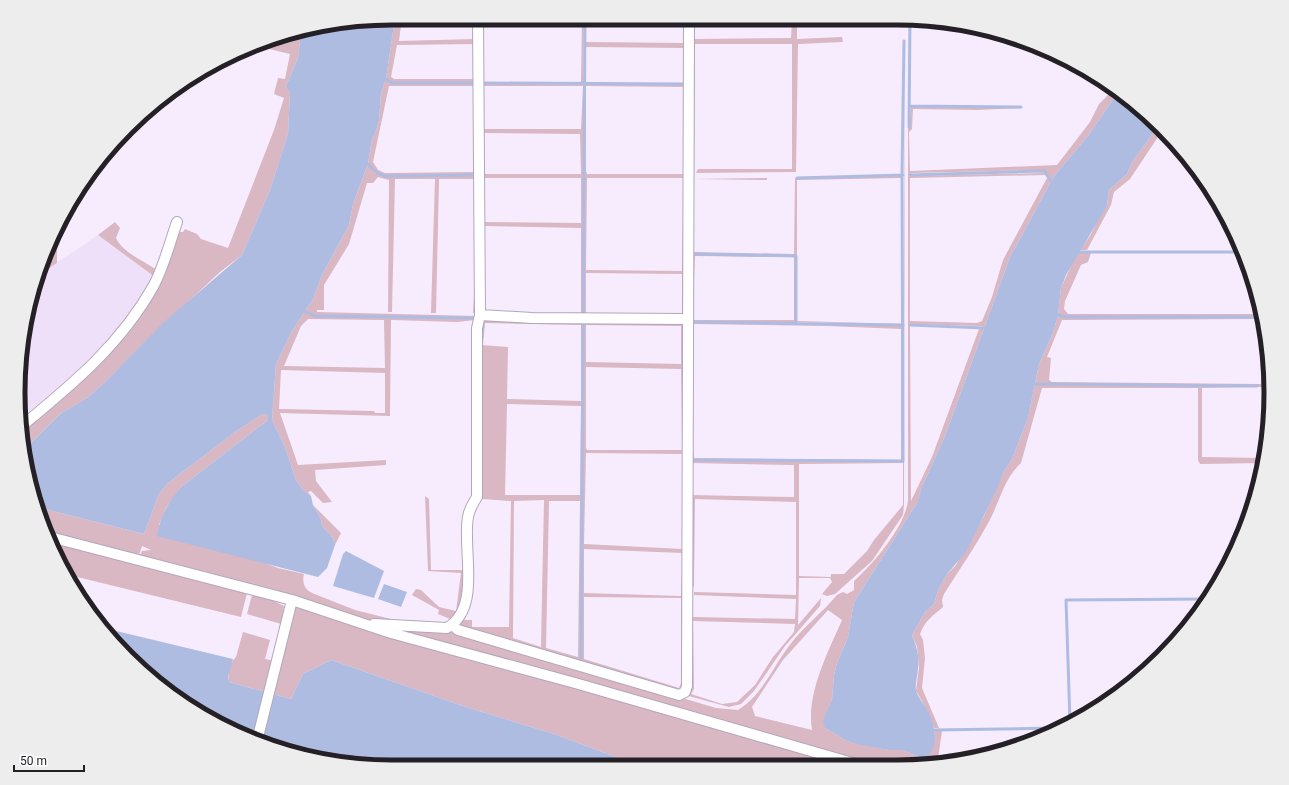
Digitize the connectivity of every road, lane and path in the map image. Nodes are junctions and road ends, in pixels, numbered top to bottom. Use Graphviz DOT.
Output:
graph roads {
  1 [pos="478,25"];
  2 [pos="689,25"];
  3 [pos="177,222"];
  4 [pos="480,315"];
  5 [pos="688,319"];
  6 [pos="26,422"];
  7 [pos="55,538"];
  8 [pos="292,600"];
  9 [pos="368,624"];
  10 [pos="452,625"];
  11 [pos="259,734"];
  12 [pos="842,760"];
  1 -- 4 [label="street"];
  2 -- 5 [label="street"];
  3 -- 6 [label="street"];
  4 -- 5 [label="street"];
  4 -- 10 [label="street"];
  5 -- 10 [label="street"];
  7 -- 8 [label="street"];
  8 -- 9 [label="street"];
  8 -- 11 [label="street"];
  9 -- 10 [label="street"];
  9 -- 12 [label="street"];
}
